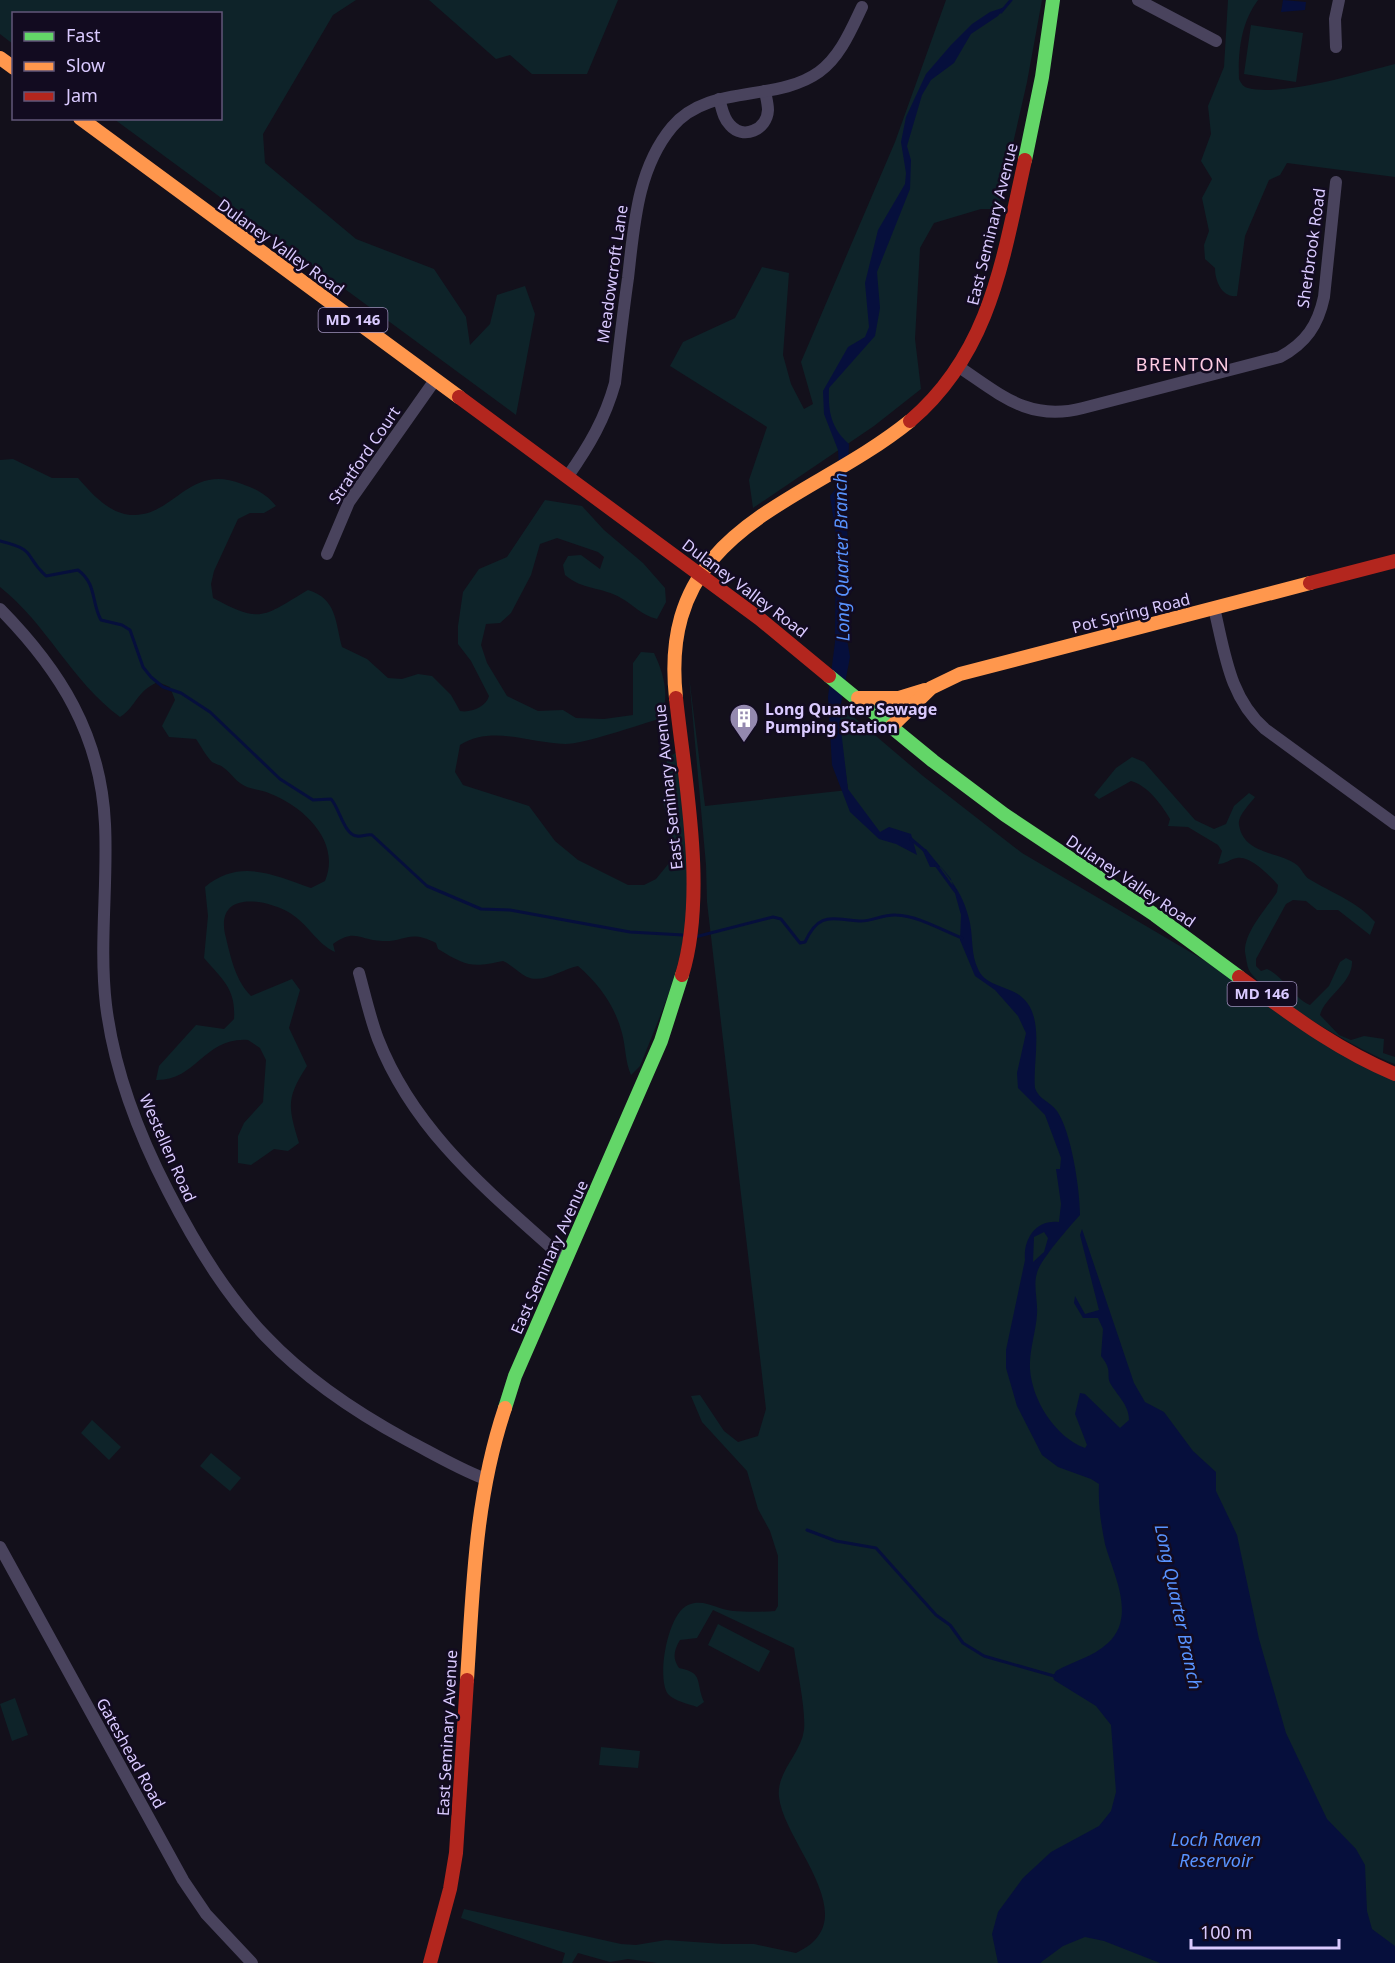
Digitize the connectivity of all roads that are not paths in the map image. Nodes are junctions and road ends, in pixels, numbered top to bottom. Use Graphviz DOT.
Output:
graph roads {
  1 [pos="1053,0"];
  2 [pos="1138,0"];
  3 [pos="1339,0"];
  4 [pos="862,7"];
  5 [pos="1216,41"];
  6 [pos="1336,47"];
  7 [pos="0,57"];
  8 [pos="12,66"];
  9 [pos="765,91"];
  10 [pos="719,99"];
  11 [pos="83,120"];
  12 [pos="1336,182"];
  13 [pos="959,367"];
  14 [pos="435,380"];
  15 [pos="568,477"];
  16 [pos="327,554"];
  17 [pos="1395,561"];
  18 [pos="700,574"];
  19 [pos="1214,608"];
  20 [pos="0,609"];
  21 [pos="931,688"];
  22 [pos="858,698"];
  23 [pos="891,727"];
  24 [pos="1395,824"];
  25 [pos="359,973"];
  26 [pos="1395,1074"];
  27 [pos="566,1260"];
  28 [pos="483,1478"];
  29 [pos="0,1547"];
  30 [pos="252,1963"];
  31 [pos="430,1963"];
  1 -- 13 [label="street, East Seminary Avenue"];
  2 -- 5 [label="street"];
  3 -- 6 [label="street"];
  4 -- 9 [label="street, Meadowcroft Lane"];
  7 -- 8 [label="street"];
  9 -- 10 [label="street, Meadowcroft Lane"];
  9 -- 10 [label="street"];
  10 -- 15 [label="street, Meadowcroft Lane"];
  11 -- 14 [label="street, Dulaney Valley Road / MD 146"];
  12 -- 13 [label="street, Sherbrook Road"];
  13 -- 18 [label="street, East Seminary Avenue"];
  14 -- 15 [label="street, Dulaney Valley Road / MD 146"];
  14 -- 16 [label="street, Stratford Court"];
  15 -- 18 [label="street, Dulaney Valley Road / MD 146"];
  17 -- 19 [label="street, Pot Spring Road"];
  18 -- 22 [label="street, Dulaney Valley Road / MD 146"];
  18 -- 27 [label="street, East Seminary Avenue"];
  19 -- 21 [label="street, Pot Spring Road"];
  19 -- 24 [label="street"];
  20 -- 28 [label="street, Westellen Road"];
  21 -- 22 [label="street"];
  21 -- 23 [label="street, Pot Spring Road"];
  22 -- 23 [label="street, Dulaney Valley Road / MD 146"];
  23 -- 26 [label="street, Dulaney Valley Road / MD 146"];
  25 -- 27 [label="street"];
  27 -- 28 [label="street, East Seminary Avenue"];
  28 -- 31 [label="street, East Seminary Avenue"];
  29 -- 30 [label="street, Gateshead Road"];
}
